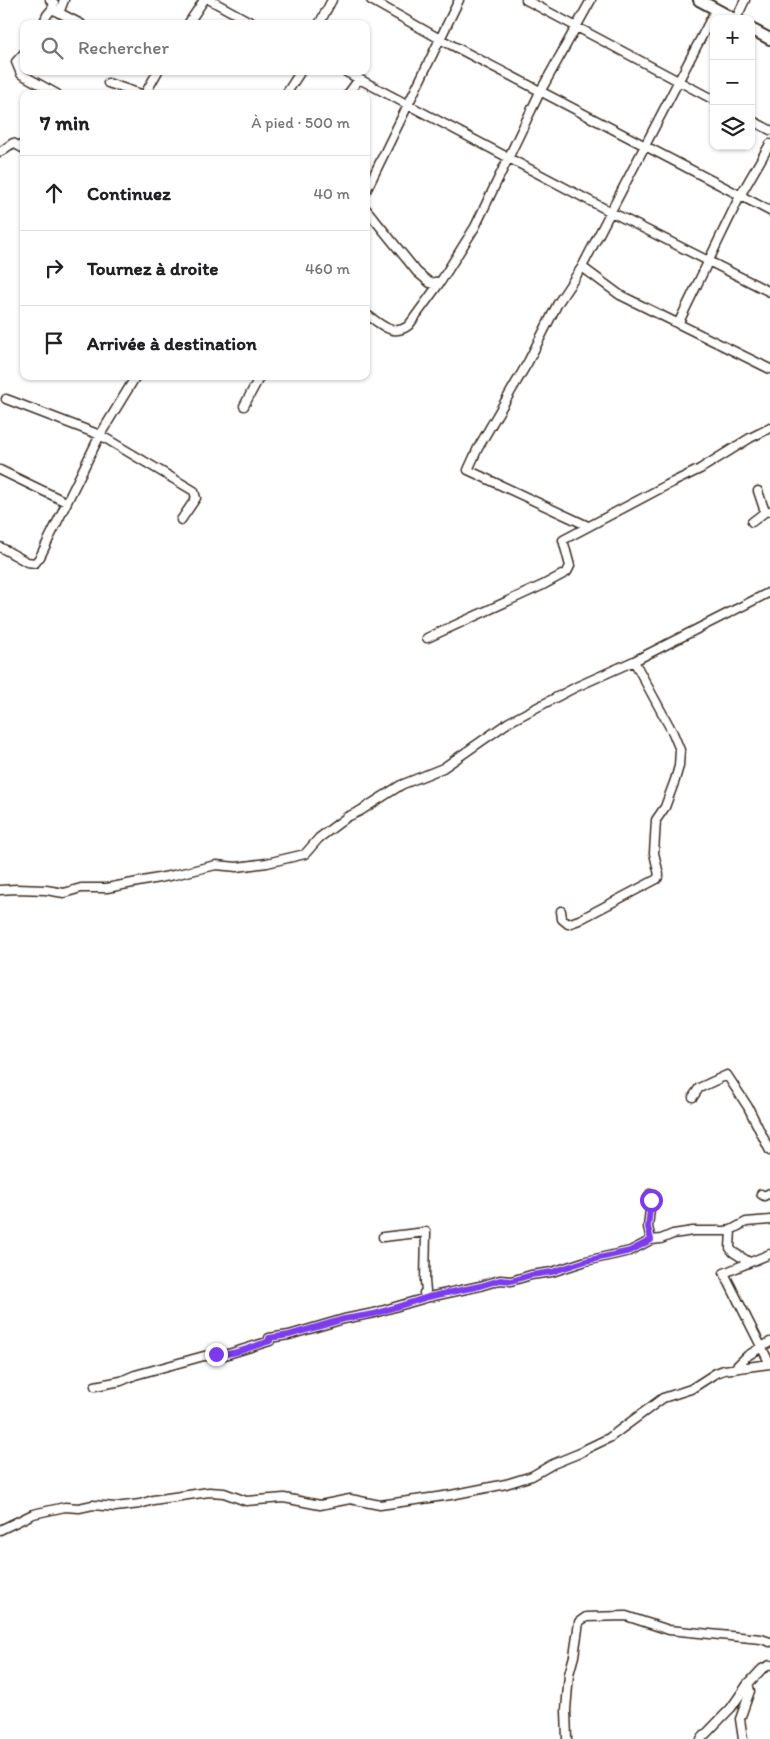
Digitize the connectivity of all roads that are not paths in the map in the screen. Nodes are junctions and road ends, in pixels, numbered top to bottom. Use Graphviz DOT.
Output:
graph roads {
  1 [pos="50,0"];
  2 [pos="64,0"];
  3 [pos="204,0"];
  4 [pos="210,0"];
  5 [pos="332,0"];
  6 [pos="371,0"];
  7 [pos="459,0"];
  8 [pos="526,0"];
  9 [pos="591,0"];
  10 [pos="699,0"];
  11 [pos="745,0"];
  12 [pos="716,9"];
  13 [pos="56,11"];
  14 [pos="727,15"];
  15 [pos="737,15"];
  16 [pos="45,20"];
  17 [pos="73,20"];
  18 [pos="191,20"];
  19 [pos="247,20"];
  20 [pos="321,20"];
  21 [pos="576,27"];
  22 [pos="755,30"];
  23 [pos="440,39"];
  24 [pos="770,39"];
  25 [pos="20,57"];
  26 [pos="20,72"];
  27 [pos="23,75"];
  28 [pos="156,75"];
  29 [pos="298,75"];
  30 [pos="351,75"];
  31 [pos="359,80"];
  32 [pos="678,81"];
  33 [pos="108,83"];
  34 [pos="49,90"];
  35 [pos="129,90"];
  36 [pos="147,90"];
  37 [pos="289,90"];
  38 [pos="351,90"];
  39 [pos="540,92"];
  40 [pos="710,98"];
  41 [pos="408,105"];
  42 [pos="755,122"];
  43 [pos="770,130"];
  44 [pos="770,144"];
  45 [pos="644,145"];
  46 [pos="20,147"];
  47 [pos="0,152"];
  48 [pos="508,157"];
  49 [pos="370,183"];
  50 [pos="740,196"];
  51 [pos="770,211"];
  52 [pos="611,212"];
  53 [pos="370,214"];
  54 [pos="708,260"];
  55 [pos="582,267"];
  56 [pos="441,281"];
  57 [pos="770,292"];
  58 [pos="370,317"];
  59 [pos="678,324"];
  60 [pos="770,369"];
  61 [pos="134,380"];
  62 [pos="258,380"];
  63 [pos="6,398"];
  64 [pos="244,406"];
  65 [pos="770,428"];
  66 [pos="100,435"];
  67 [pos="0,470"];
  68 [pos="758,491"];
  69 [pos="66,502"];
  70 [pos="767,512"];
  71 [pos="181,520"];
  72 [pos="752,522"];
  73 [pos="588,526"];
  74 [pos="0,547"];
  75 [pos="770,592"];
  76 [pos="427,638"];
  77 [pos="634,661"];
  78 [pos="0,890"];
  79 [pos="561,911"];
  80 [pos="693,1097"];
  81 [pos="770,1151"];
  82 [pos="770,1193"];
  83 [pos="650,1194"];
  84 [pos="761,1194"];
  85 [pos="770,1220"];
  86 [pos="730,1230"];
  87 [pos="383,1236"];
  88 [pos="651,1240"];
  89 [pos="770,1254"];
  90 [pos="749,1262"];
  91 [pos="426,1298"];
  92 [pos="770,1342"];
  93 [pos="762,1348"];
  94 [pos="770,1364"];
  95 [pos="734,1369"];
  96 [pos="94,1386"];
  97 [pos="0,1530"];
  98 [pos="770,1642"];
  99 [pos="770,1665"];
  100 [pos="748,1683"];
  101 [pos="567,1739"];
  102 [pos="701,1739"];
  103 [pos="743,1739"];
  1 -- 13 [label="street"];
  2 -- 13 [label="street"];
  3 -- 18 [label="street"];
  4 -- 19 [label="street"];
  5 -- 20 [label="street"];
  6 -- 23 [label="street"];
  7 -- 23 [label="street"];
  8 -- 21 [label="street"];
  9 -- 21 [label="street"];
  10 -- 12 [label="main road"];
  11 -- 15 [label="street"];
  12 -- 14 [label="main road"];
  12 -- 32 [label="street"];
  13 -- 16 [label="street"];
  13 -- 17 [label="street"];
  21 -- 32 [label="street"];
  21 -- 39 [label="street"];
  22 -- 24 [label="main road"];
  23 -- 39 [label="street"];
  23 -- 41 [label="street"];
  25 -- 26 [label="street"];
  27 -- 34 [label="street"];
  28 -- 36 [label="street"];
  29 -- 37 [label="street"];
  30 -- 31 [label="street"];
  31 -- 38 [label="street"];
  31 -- 41 [label="street"];
  32 -- 40 [label="street"];
  32 -- 45 [label="street"];
  33 -- 35 [label="street"];
  39 -- 45 [label="street"];
  39 -- 48 [label="street"];
  41 -- 48 [label="street"];
  41 -- 49 [label="street"];
  42 -- 43 [label="street"];
  44 -- 50 [label="street"];
  45 -- 50 [label="street"];
  45 -- 52 [label="street"];
  46 -- 47 [label="street"];
  48 -- 52 [label="street"];
  48 -- 56 [label="street"];
  50 -- 51 [label="street"];
  50 -- 54 [label="street"];
  52 -- 54 [label="street"];
  52 -- 55 [label="street"];
  53 -- 56 [label="street"];
  54 -- 57 [label="street"];
  54 -- 59 [label="street"];
  55 -- 59 [label="street"];
  55 -- 73 [label="street"];
  56 -- 58 [label="street"];
  59 -- 60 [label="street"];
  61 -- 66 [label="street"];
  62 -- 64 [label="street"];
  63 -- 66 [label="street"];
  65 -- 73 [label="street"];
  66 -- 69 [label="street"];
  66 -- 71 [label="street"];
  67 -- 69 [label="street"];
  68 -- 70 [label="street"];
  69 -- 74 [label="street"];
  70 -- 72 [label="street"];
  73 -- 76 [label="street"];
  75 -- 77 [label="street"];
  77 -- 78 [label="street"];
  77 -- 79 [label="street"];
  80 -- 81 [label="street"];
  82 -- 84 [label="street"];
  83 -- 88 [label="street"];
  85 -- 86 [label="street"];
  86 -- 88 [label="street"];
  86 -- 90 [label="street"];
  87 -- 91 [label="street"];
  88 -- 91 [label="street"];
  89 -- 90 [label="street"];
  90 -- 93 [label="street"];
  91 -- 96 [label="street"];
  92 -- 93 [label="street"];
  93 -- 94 [label="street"];
  93 -- 95 [label="street"];
  94 -- 95 [label="street"];
  95 -- 97 [label="street"];
  98 -- 101 [label="street"];
  99 -- 100 [label="street"];
  100 -- 102 [label="street"];
  100 -- 103 [label="street"];
}
